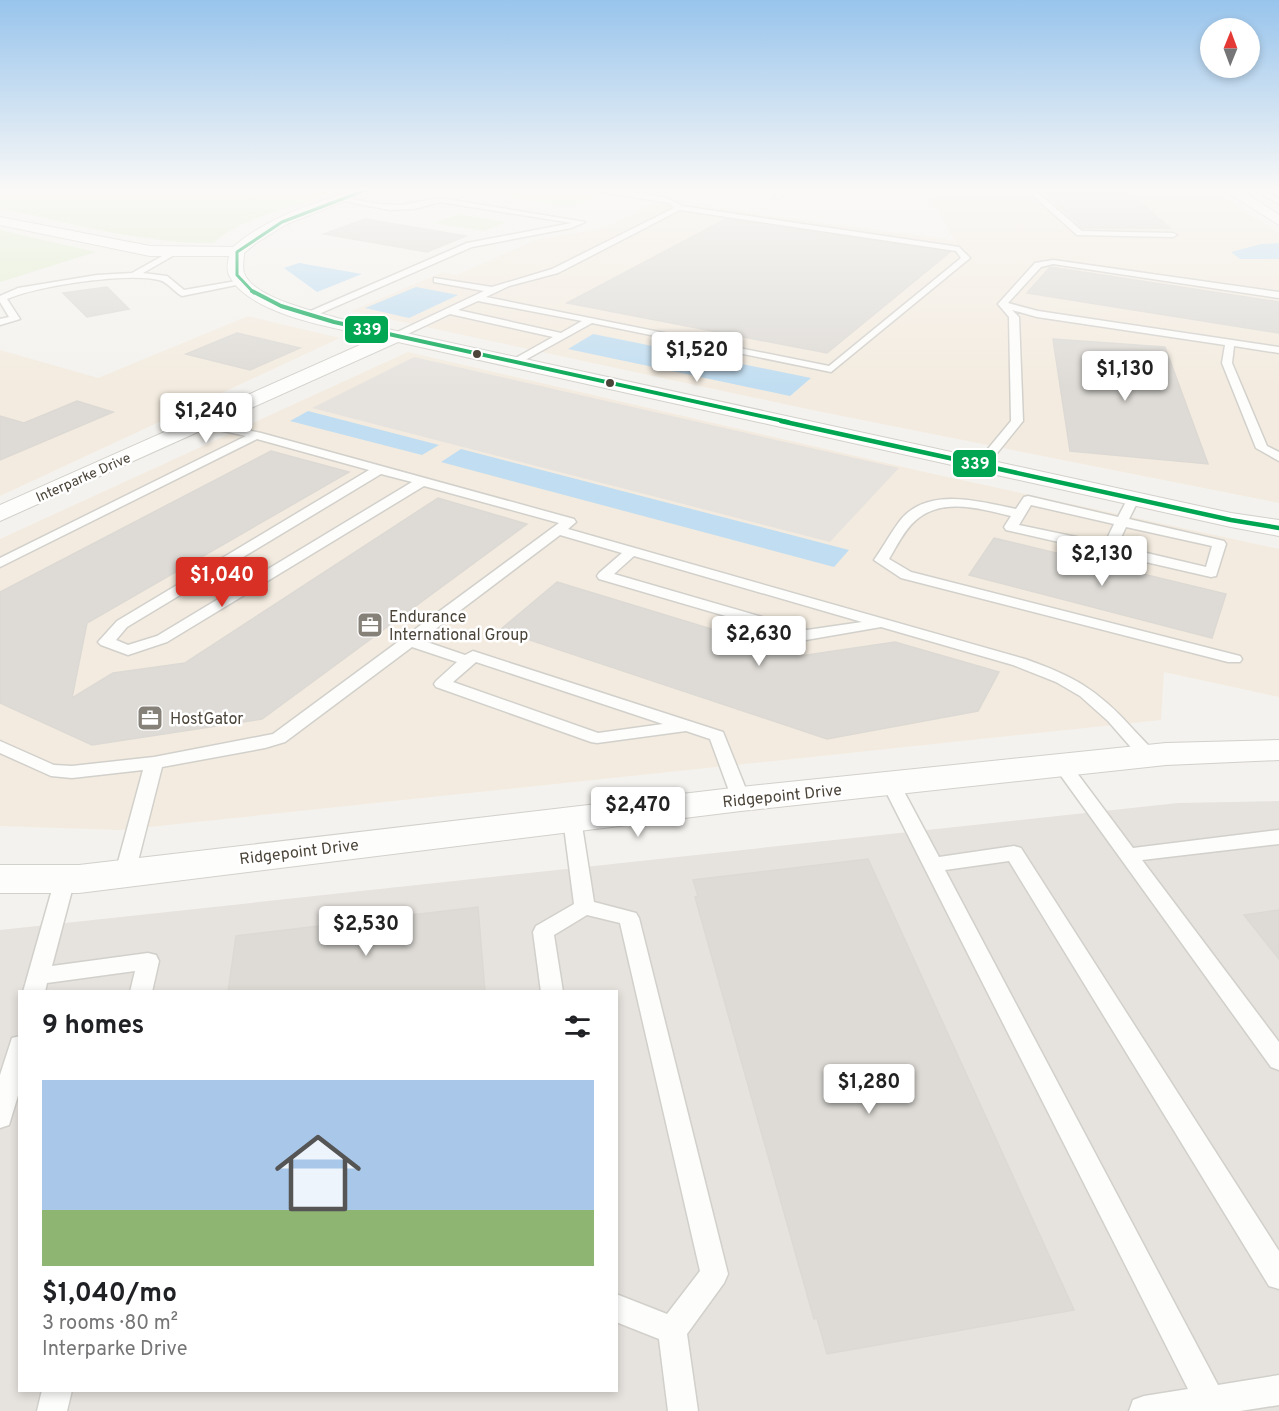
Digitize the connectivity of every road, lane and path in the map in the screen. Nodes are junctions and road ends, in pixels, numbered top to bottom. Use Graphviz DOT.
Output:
graph roads {
  1 [pos="166,256"];
  2 [pos="237,256"];
  3 [pos="445,256"];
  4 [pos="585,256"];
  5 [pos="964,256"];
  6 [pos="134,275"];
  7 [pos="97,278"];
  8 [pos="437,280"];
  9 [pos="242,283"];
  10 [pos="493,290"];
  11 [pos="0,291"];
  12 [pos="1279,295"];
  13 [pos="478,298"];
  14 [pos="1002,303"];
  15 [pos="449,311"];
  16 [pos="309,315"];
  17 [pos="591,320"];
  18 [pos="0,322"];
  19 [pos="396,336"];
  20 [pos="561,336"];
  21 [pos="1230,343"];
  22 [pos="1279,350"];
  23 [pos="516,362"];
  24 [pos="205,423"];
  25 [pos="257,435"];
  26 [pos="1279,457"];
  27 [pos="981,465"];
  28 [pos="380,469"];
  29 [pos="423,481"];
  30 [pos="1133,499"];
  31 [pos="0,514"];
  32 [pos="1019,514"];
  33 [pos="1122,521"];
  34 [pos="1279,528"];
  35 [pos="557,530"];
  36 [pos="1109,548"];
  37 [pos="632,551"];
  38 [pos="0,563"];
  39 [pos="883,623"];
  40 [pos="410,641"];
  41 [pos="1234,658"];
  42 [pos="468,661"];
  43 [pos="688,726"];
  44 [pos="0,746"];
  45 [pos="1279,750"];
  46 [pos="1148,756"];
  47 [pos="154,763"];
  48 [pos="1062,765"];
  49 [pos="891,784"];
  50 [pos="741,799"];
  51 [pos="572,819"];
  52 [pos="1279,837"];
  53 [pos="1128,855"];
  54 [pos="932,865"];
  55 [pos="125,873"];
  56 [pos="0,879"];
  57 [pos="65,879"];
  58 [pos="585,907"];
  59 [pos="36,984"];
  60 [pos="141,990"];
  61 [pos="552,990"];
  62 [pos="18,1053"];
  63 [pos="1279,1060"];
  64 [pos="0,1117"];
  65 [pos="1279,1276"];
  66 [pos="618,1309"];
  67 [pos="672,1330"];
  68 [pos="1279,1390"];
  69 [pos="57,1392"];
  70 [pos="1210,1401"];
  71 [pos="52,1411"];
  72 [pos="683,1411"];
  73 [pos="1144,1411"];
  1 -- 6 [label="lane"];
  2 -- 9 [label="street"];
  3 -- 16 [label="lane"];
  4 -- 10 [label="lane"];
  5 -- 17 [label="lane"];
  6 -- 7 [label="lane"];
  6 -- 9 [label="lane"];
  7 -- 11 [label="lane"];
  7 -- 18 [label="lane"];
  8 -- 10 [label="lane"];
  9 -- 16 [label="street"];
  10 -- 13 [label="lane"];
  12 -- 14 [label="lane"];
  13 -- 15 [label="lane"];
  13 -- 17 [label="lane"];
  14 -- 21 [label="lane"];
  14 -- 27 [label="lane"];
  15 -- 19 [label="lane"];
  15 -- 20 [label="lane"];
  16 -- 19 [label="street"];
  17 -- 20 [label="lane"];
  19 -- 23 [label="street"];
  19 -- 24 [label="street, Interparke Drive"];
  20 -- 23 [label="lane"];
  21 -- 22 [label="lane"];
  21 -- 26 [label="lane"];
  23 -- 27 [label="street"];
  24 -- 25 [label="lane"];
  24 -- 31 [label="street, Interparke Drive"];
  25 -- 28 [label="lane"];
  25 -- 38 [label="lane"];
  27 -- 30 [label="street"];
  28 -- 29 [label="lane"];
  28 -- 29 [label="lane"];
  29 -- 35 [label="lane"];
  30 -- 33 [label="lane"];
  30 -- 34 [label="street"];
  32 -- 33 [label="lane"];
  32 -- 36 [label="lane"];
  32 -- 41 [label="lane"];
  33 -- 36 [label="lane"];
  33 -- 36 [label="lane"];
  35 -- 37 [label="lane"];
  35 -- 40 [label="lane"];
  37 -- 39 [label="lane"];
  37 -- 39 [label="lane"];
  39 -- 46 [label="lane"];
  40 -- 42 [label="lane"];
  40 -- 47 [label="lane"];
  42 -- 43 [label="lane"];
  42 -- 43 [label="lane"];
  43 -- 50 [label="lane"];
  44 -- 47 [label="lane"];
  45 -- 46 [label="street, Ridgepoint Drive"];
  46 -- 48 [label="street, Ridgepoint Drive"];
  47 -- 55 [label="lane"];
  48 -- 49 [label="street, Ridgepoint Drive"];
  48 -- 53 [label="lane"];
  49 -- 50 [label="street, Ridgepoint Drive"];
  49 -- 54 [label="lane"];
  50 -- 51 [label="street, Ridgepoint Drive"];
  51 -- 55 [label="street, Ridgepoint Drive"];
  51 -- 58 [label="lane"];
  52 -- 53 [label="lane"];
  53 -- 63 [label="lane"];
  54 -- 65 [label="lane"];
  54 -- 70 [label="lane"];
  55 -- 57 [label="street, Ridgepoint Drive"];
  56 -- 57 [label="street, Ridgepoint Drive"];
  57 -- 59 [label="lane"];
  58 -- 61 [label="lane"];
  58 -- 67 [label="lane"];
  59 -- 60 [label="lane"];
  62 -- 64 [label="lane"];
  66 -- 67 [label="lane"];
  67 -- 72 [label="lane"];
  68 -- 70 [label="lane"];
  69 -- 71 [label="lane"];
  70 -- 73 [label="lane"];
}
